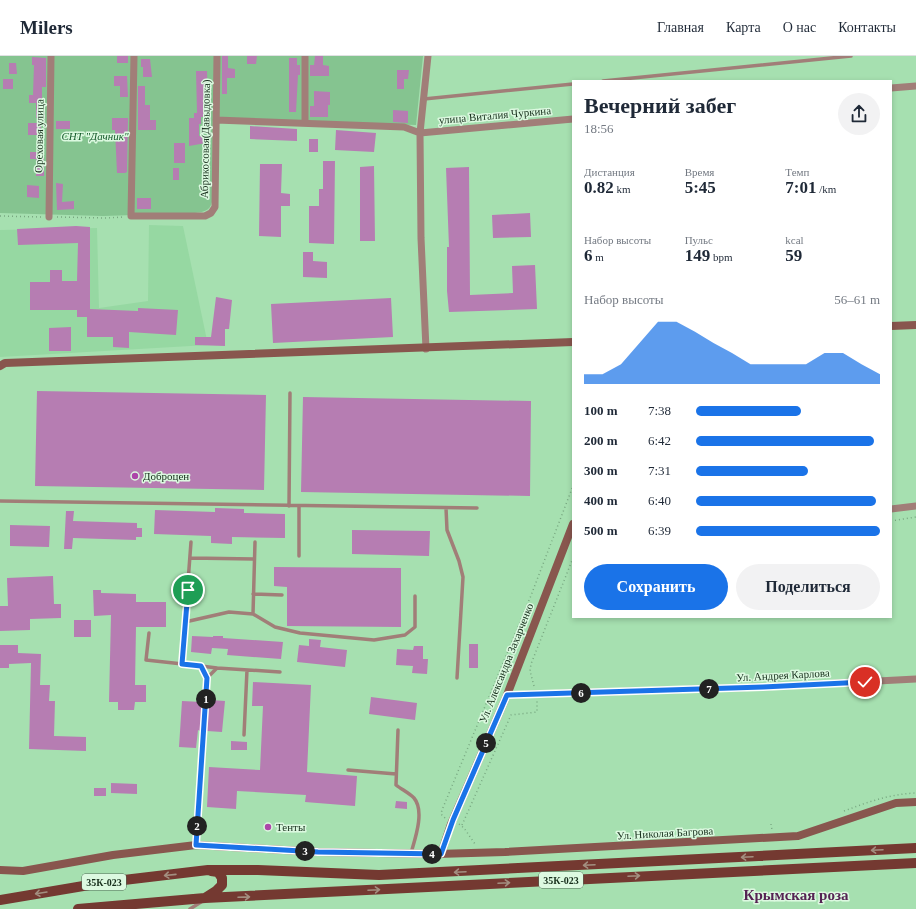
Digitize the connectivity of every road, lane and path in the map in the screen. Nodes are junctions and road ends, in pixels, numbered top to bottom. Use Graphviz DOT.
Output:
graph roads {
  1 [pos="51,56"];
  2 [pos="134,56"];
  3 [pos="217,56"];
  4 [pos="305,56"];
  5 [pos="428,56"];
  6 [pos="851,56"];
  7 [pos="613,80"];
  8 [pos="572,84"];
  9 [pos="916,86"];
  10 [pos="892,88"];
  11 [pos="424,99"];
  12 [pos="572,119"];
  13 [pos="216,120"];
  14 [pos="306,122"];
  15 [pos="420,133"];
  16 [pos="0,216"];
  17 [pos="131,216"];
  18 [pos="49,217"];
  19 [pos="916,324"];
  20 [pos="892,326"];
  21 [pos="572,342"];
  22 [pos="426,349"];
  23 [pos="0,366"];
  24 [pos="290,393"];
  25 [pos="572,489"];
  26 [pos="0,501"];
  27 [pos="289,506"];
  28 [pos="299,506"];
  29 [pos="916,506"];
  30 [pos="446,508"];
  31 [pos="477,508"];
  32 [pos="892,509"];
  33 [pos="916,517"];
  34 [pos="892,521"];
  35 [pos="572,527"];
  36 [pos="191,542"];
  37 [pos="255,542"];
  38 [pos="299,556"];
  39 [pos="190,558"];
  40 [pos="254,560"];
  41 [pos="254,594"];
  42 [pos="282,595"];
  43 [pos="415,596"];
  44 [pos="253,614"];
  45 [pos="185,622"];
  46 [pos="149,633"];
  47 [pos="182,664"];
  48 [pos="201,666"];
  49 [pos="217,668"];
  50 [pos="247,670"];
  51 [pos="280,672"];
  52 [pos="207,678"];
  53 [pos="457,678"];
  54 [pos="916,679"];
  55 [pos="507,695"];
  56 [pos="398,730"];
  57 [pos="244,735"];
  58 [pos="348,770"];
  59 [pos="396,774"];
  60 [pos="916,793"];
  61 [pos="916,802"];
  62 [pos="837,814"];
  63 [pos="453,820"];
  64 [pos="771,824"];
  65 [pos="777,831"];
  66 [pos="196,845"];
  67 [pos="479,847"];
  68 [pos="916,848"];
  69 [pos="410,854"];
  70 [pos="441,854"];
  71 [pos="916,863"];
  72 [pos="0,870"];
  73 [pos="208,870"];
  74 [pos="205,898"];
  75 [pos="1,899"];
  76 [pos="140,907"];
  77 [pos="78,909"];
  78 [pos="190,909"];
  1 -- 18 [label="street, Ореховая улица"];
  2 -- 17 [label="street"];
  3 -- 13 [label="street, Абрикосовая(Давыдовка)"];
  4 -- 14 [label="street"];
  5 -- 11 [label="street"];
  6 -- 7 [label="lane"];
  8 -- 11 [label="lane"];
  9 -- 10 [label="street"];
  11 -- 15 [label="street"];
  12 -- 15 [label="street, улица Виталия Чуркина"];
  13 -- 14 [label="street"];
  13 -- 17 [label="street, Абрикосовая(Давыдовка)"];
  14 -- 15 [label="street"];
  15 -- 22 [label="street"];
  16 -- 18 [label="path"];
  17 -- 18 [label="path"];
  19 -- 20 [label="street"];
  21 -- 22 [label="street"];
  22 -- 23 [label="street"];
  24 -- 27 [label="lane"];
  25 -- 63 [label="path"];
  26 -- 27 [label="lane"];
  27 -- 28 [label="lane"];
  28 -- 30 [label="lane"];
  28 -- 38 [label="lane"];
  29 -- 32 [label="street"];
  30 -- 31 [label="lane"];
  30 -- 53 [label="lane"];
  33 -- 34 [label="path"];
  35 -- 55 [label="street, Ул. Александра Захарченко"];
  36 -- 39 [label="lane"];
  37 -- 40 [label="lane"];
  39 -- 40 [label="lane"];
  39 -- 45 [label="lane"];
  40 -- 41 [label="lane"];
  41 -- 42 [label="lane"];
  41 -- 44 [label="lane"];
  43 -- 44 [label="lane"];
  44 -- 45 [label="lane"];
  45 -- 47 [label="lane"];
  46 -- 47 [label="lane"];
  47 -- 48 [label="lane"];
  48 -- 49 [label="lane"];
  48 -- 52 [label="lane"];
  49 -- 50 [label="lane"];
  49 -- 52 [label="lane"];
  50 -- 51 [label="lane"];
  50 -- 57 [label="lane"];
  52 -- 66 [label="lane"];
  54 -- 55 [label="street, Ул. Андрея Карлова"];
  55 -- 63 [label="street, Ул. Александра Захарченко"];
  56 -- 59 [label="lane"];
  58 -- 59 [label="lane"];
  59 -- 69 [label="lane"];
  60 -- 62 [label="path"];
  61 -- 70 [label="street, Ул. Николая Багрова"];
  63 -- 67 [label="path"];
  63 -- 70 [label="street, Ул. Александра Захарченко"];
  64 -- 65 [label="path"];
  66 -- 69 [label="street, Ул. Николая Багрова"];
  66 -- 72 [label="street, Ул. Николая Багрова"];
  68 -- 73 [label="main road, 35К-023, one-way"];
  69 -- 70 [label="street, Ул. Николая Багрова"];
  74 -- 71 [label="main road, 35К-023, one-way"];
  73 -- 74 [label="main road"];
  73 -- 75 [label="main road, 35К-023, one-way"];
  74 -- 76 [label="main road, 35К-023"];
  74 -- 78 [label="lane"];
  76 -- 77 [label="main road, 35К-023"];
}
